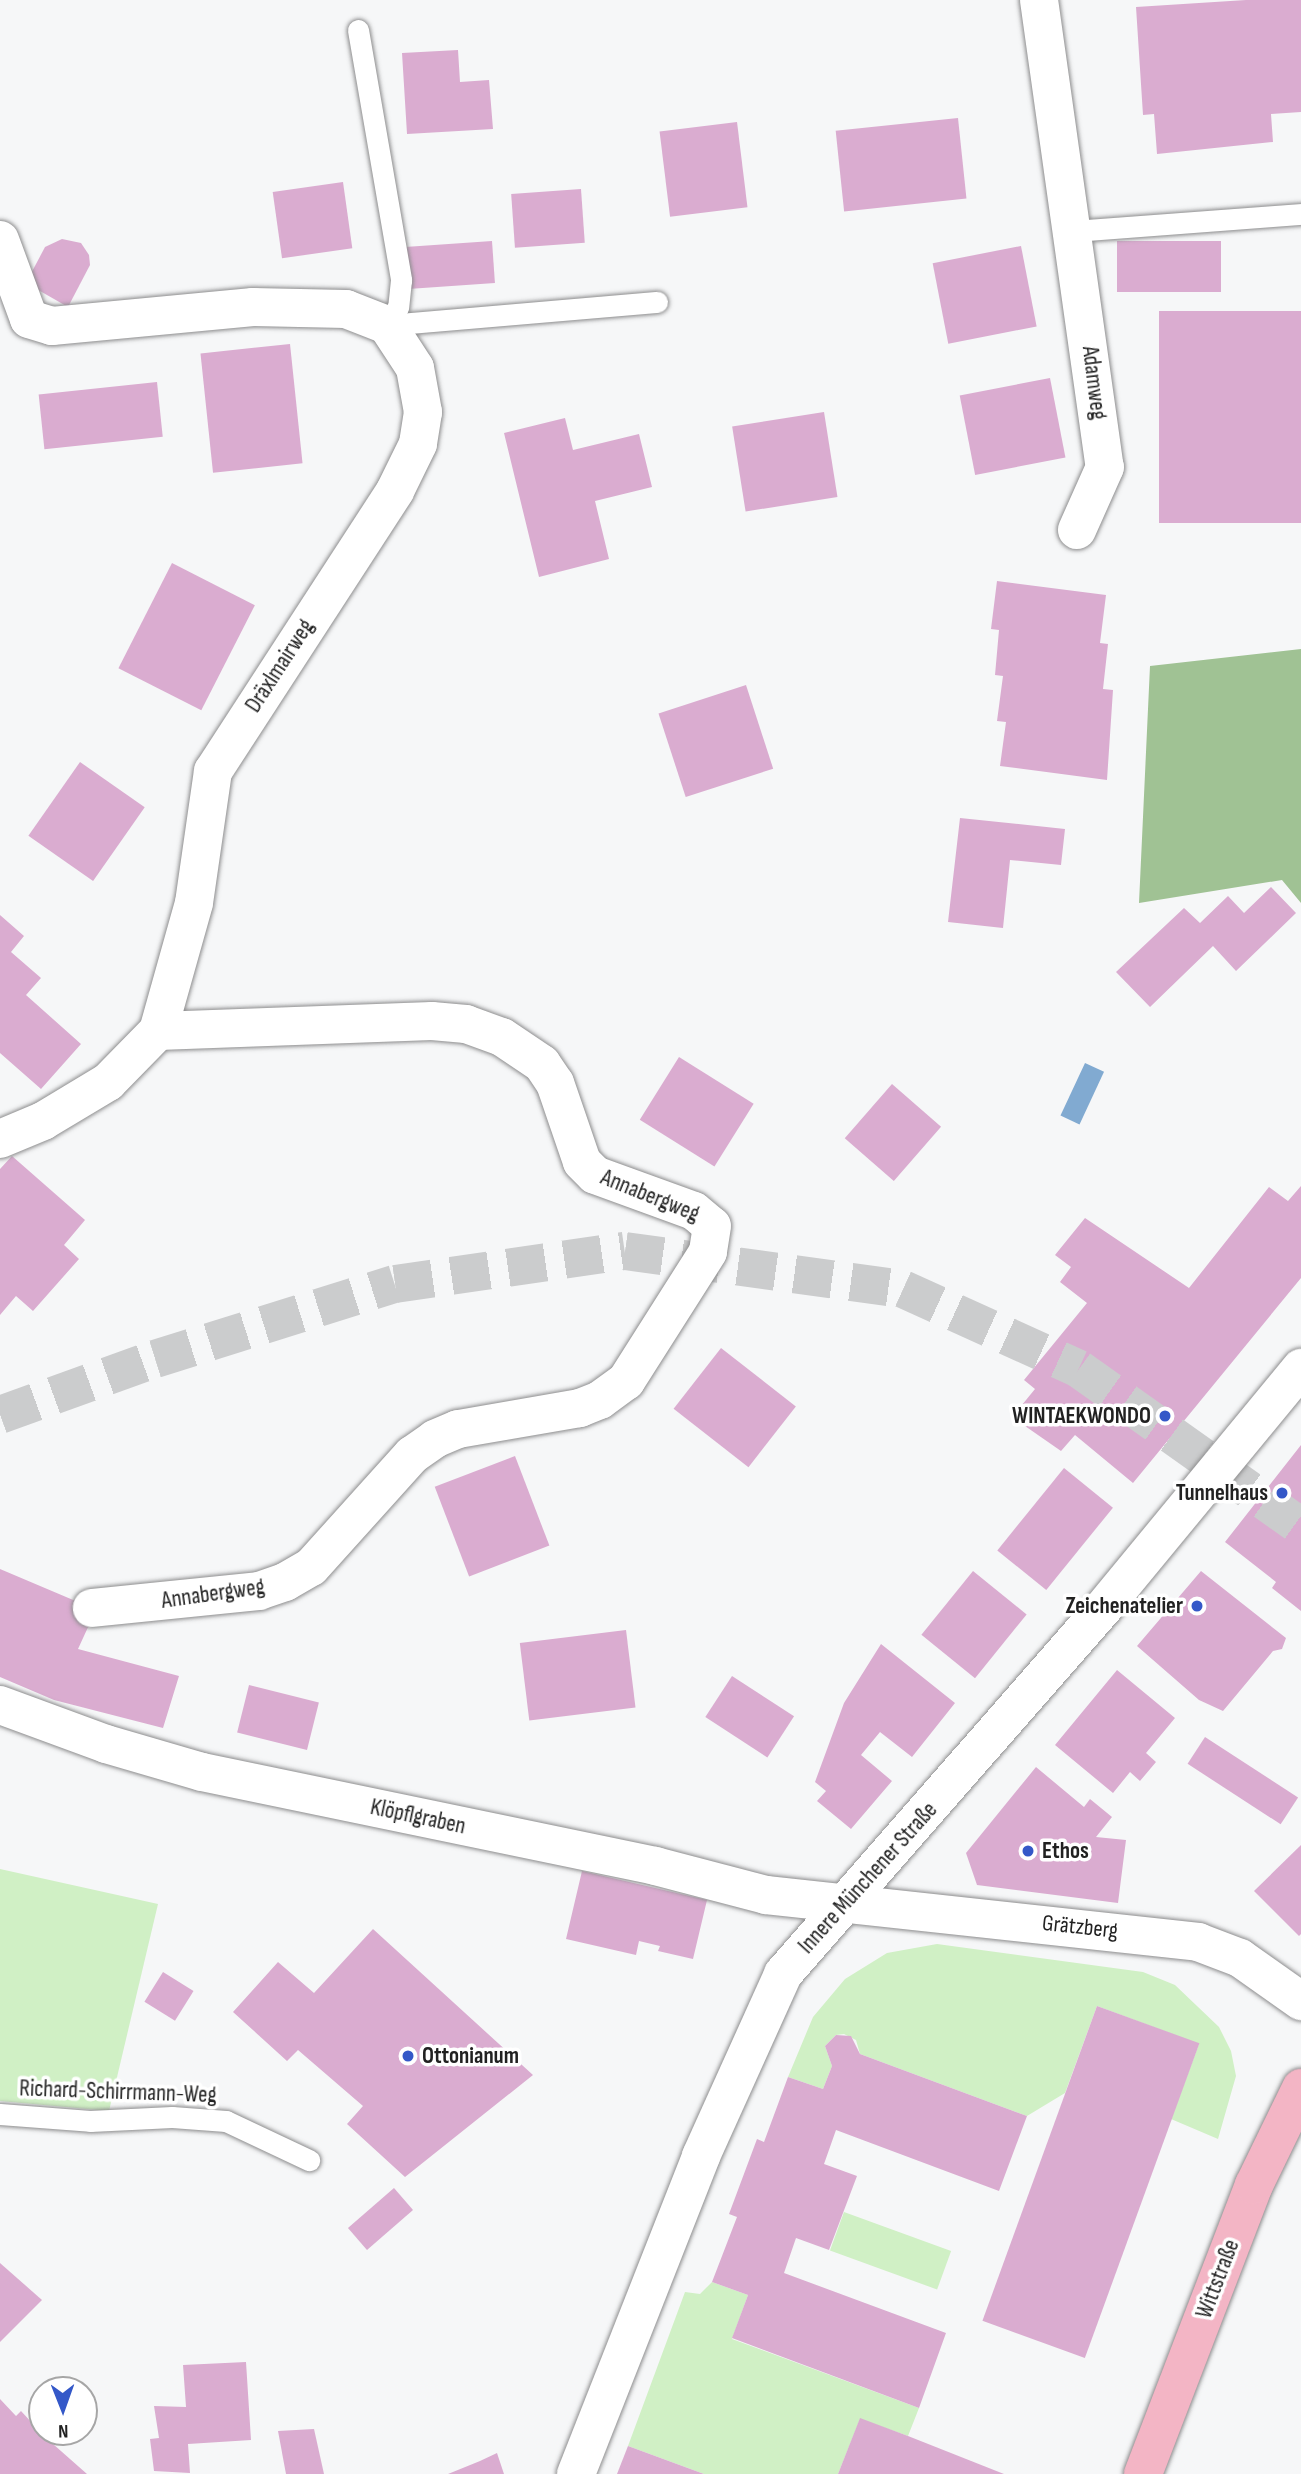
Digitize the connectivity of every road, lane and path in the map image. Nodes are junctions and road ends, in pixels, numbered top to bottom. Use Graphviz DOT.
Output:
graph roads {
  1 [pos="1039,0"];
  2 [pos="358,30"];
  3 [pos="1301,214"];
  4 [pos="1073,231"];
  5 [pos="0,240"];
  6 [pos="657,302"];
  7 [pos="387,325"];
  8 [pos="1077,530"];
  9 [pos="158,1031"];
  10 [pos="0,1139"];
  11 [pos="1301,1368"];
  12 [pos="92,1608"];
  13 [pos="0,1705"];
  14 [pos="842,1904"];
  15 [pos="1301,2001"];
  16 [pos="1301,2088"];
  17 [pos="0,2114"];
  18 [pos="309,2160"];
  19 [pos="576,2474"];
  20 [pos="1143,2474"];
  1 -- 4 [label="street, Adamweg"];
  2 -- 7 [label="lane"];
  3 -- 4 [label="lane"];
  4 -- 8 [label="street, Adamweg"];
  5 -- 7 [label="street"];
  6 -- 7 [label="lane"];
  7 -- 9 [label="street, Dräxlmairweg"];
  9 -- 10 [label="street"];
  9 -- 12 [label="street, Annabergweg"];
  11 -- 14 [label="street, Innere Münchener Straße"];
  13 -- 14 [label="street, Klöpflgraben"];
  14 -- 15 [label="street, Grätzberg"];
  14 -- 19 [label="street, Innere Münchener Straße"];
  16 -- 20 [label="main road, Wittstraße"];
  17 -- 18 [label="lane, Richard-Schirrmann-Weg"];
}
